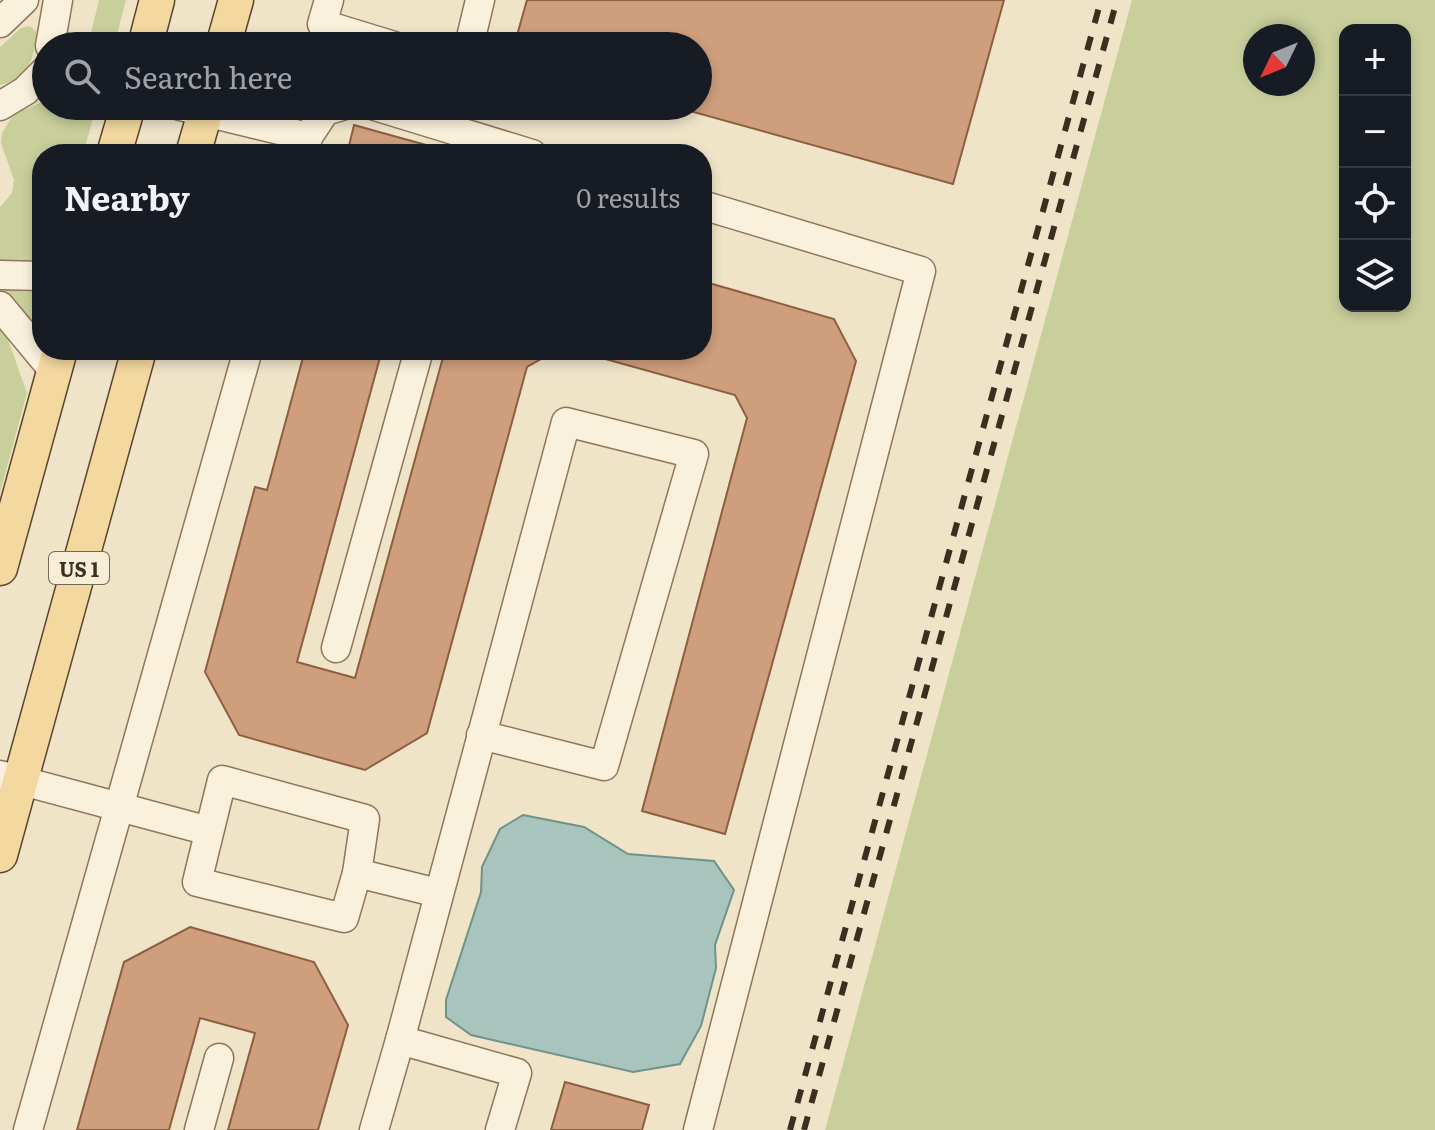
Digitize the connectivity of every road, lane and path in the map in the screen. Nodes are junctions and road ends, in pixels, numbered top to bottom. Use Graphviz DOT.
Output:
graph roads {
  1 [pos="24,0"];
  2 [pos="58,0"];
  3 [pos="157,0"];
  4 [pos="236,0"];
  5 [pos="329,0"];
  6 [pos="480,0"];
  7 [pos="0,23"];
  8 [pos="52,32"];
  9 [pos="149,32"];
  10 [pos="227,32"];
  11 [pos="348,32"];
  12 [pos="472,32"];
  13 [pos="32,85"];
  14 [pos="0,106"];
  15 [pos="124,120"];
  16 [pos="196,120"];
  17 [pos="231,120"];
  18 [pos="320,120"];
  19 [pos="410,120"];
  20 [pos="117,144"];
  21 [pos="194,144"];
  22 [pos="299,144"];
  23 [pos="306,144"];
  24 [pos="471,144"];
  25 [pos="712,208"];
  26 [pos="0,275"];
  27 [pos="32,276"];
  28 [pos="0,306"];
  29 [pos="32,337"];
  30 [pos="136,360"];
  31 [pos="245,360"];
  32 [pos="416,360"];
  33 [pos="57,361"];
  34 [pos="2,551"];
  35 [pos="336,648"];
  36 [pos="481,735"];
  37 [pos="10,777"];
  38 [pos="119,807"];
  39 [pos="209,831"];
  40 [pos="0,855"];
  41 [pos="357,873"];
  42 [pos="438,893"];
  43 [pos="400,1040"];
  44 [pos="219,1058"];
  45 [pos="28,1130"];
  46 [pos="199,1130"];
  47 [pos="374,1130"];
  48 [pos="500,1130"];
  49 [pos="698,1130"];
  1 -- 7 [label="lane"];
  2 -- 8 [label="lane"];
  3 -- 9 [label="main road"];
  4 -- 10 [label="main road"];
  5 -- 11 [label="lane"];
  6 -- 12 [label="lane"];
  13 -- 14 [label="lane"];
  15 -- 20 [label="main road"];
  16 -- 21 [label="main road"];
  17 -- 22 [label="lane"];
  18 -- 23 [label="lane"];
  19 -- 24 [label="lane"];
  25 -- 49 [label="lane"];
  26 -- 27 [label="lane"];
  28 -- 29 [label="lane"];
  30 -- 37 [label="main road, US 1"];
  31 -- 38 [label="lane"];
  32 -- 35 [label="lane"];
  33 -- 34 [label="main road"];
  36 -- 36 [label="lane"];
  36 -- 42 [label="lane"];
  37 -- 38 [label="lane"];
  37 -- 40 [label="main road, US 1"];
  38 -- 39 [label="lane"];
  38 -- 45 [label="lane"];
  39 -- 41 [label="lane"];
  39 -- 41 [label="lane"];
  41 -- 42 [label="lane"];
  42 -- 43 [label="lane"];
  43 -- 47 [label="lane"];
  43 -- 48 [label="lane"];
  44 -- 46 [label="lane"];
}
